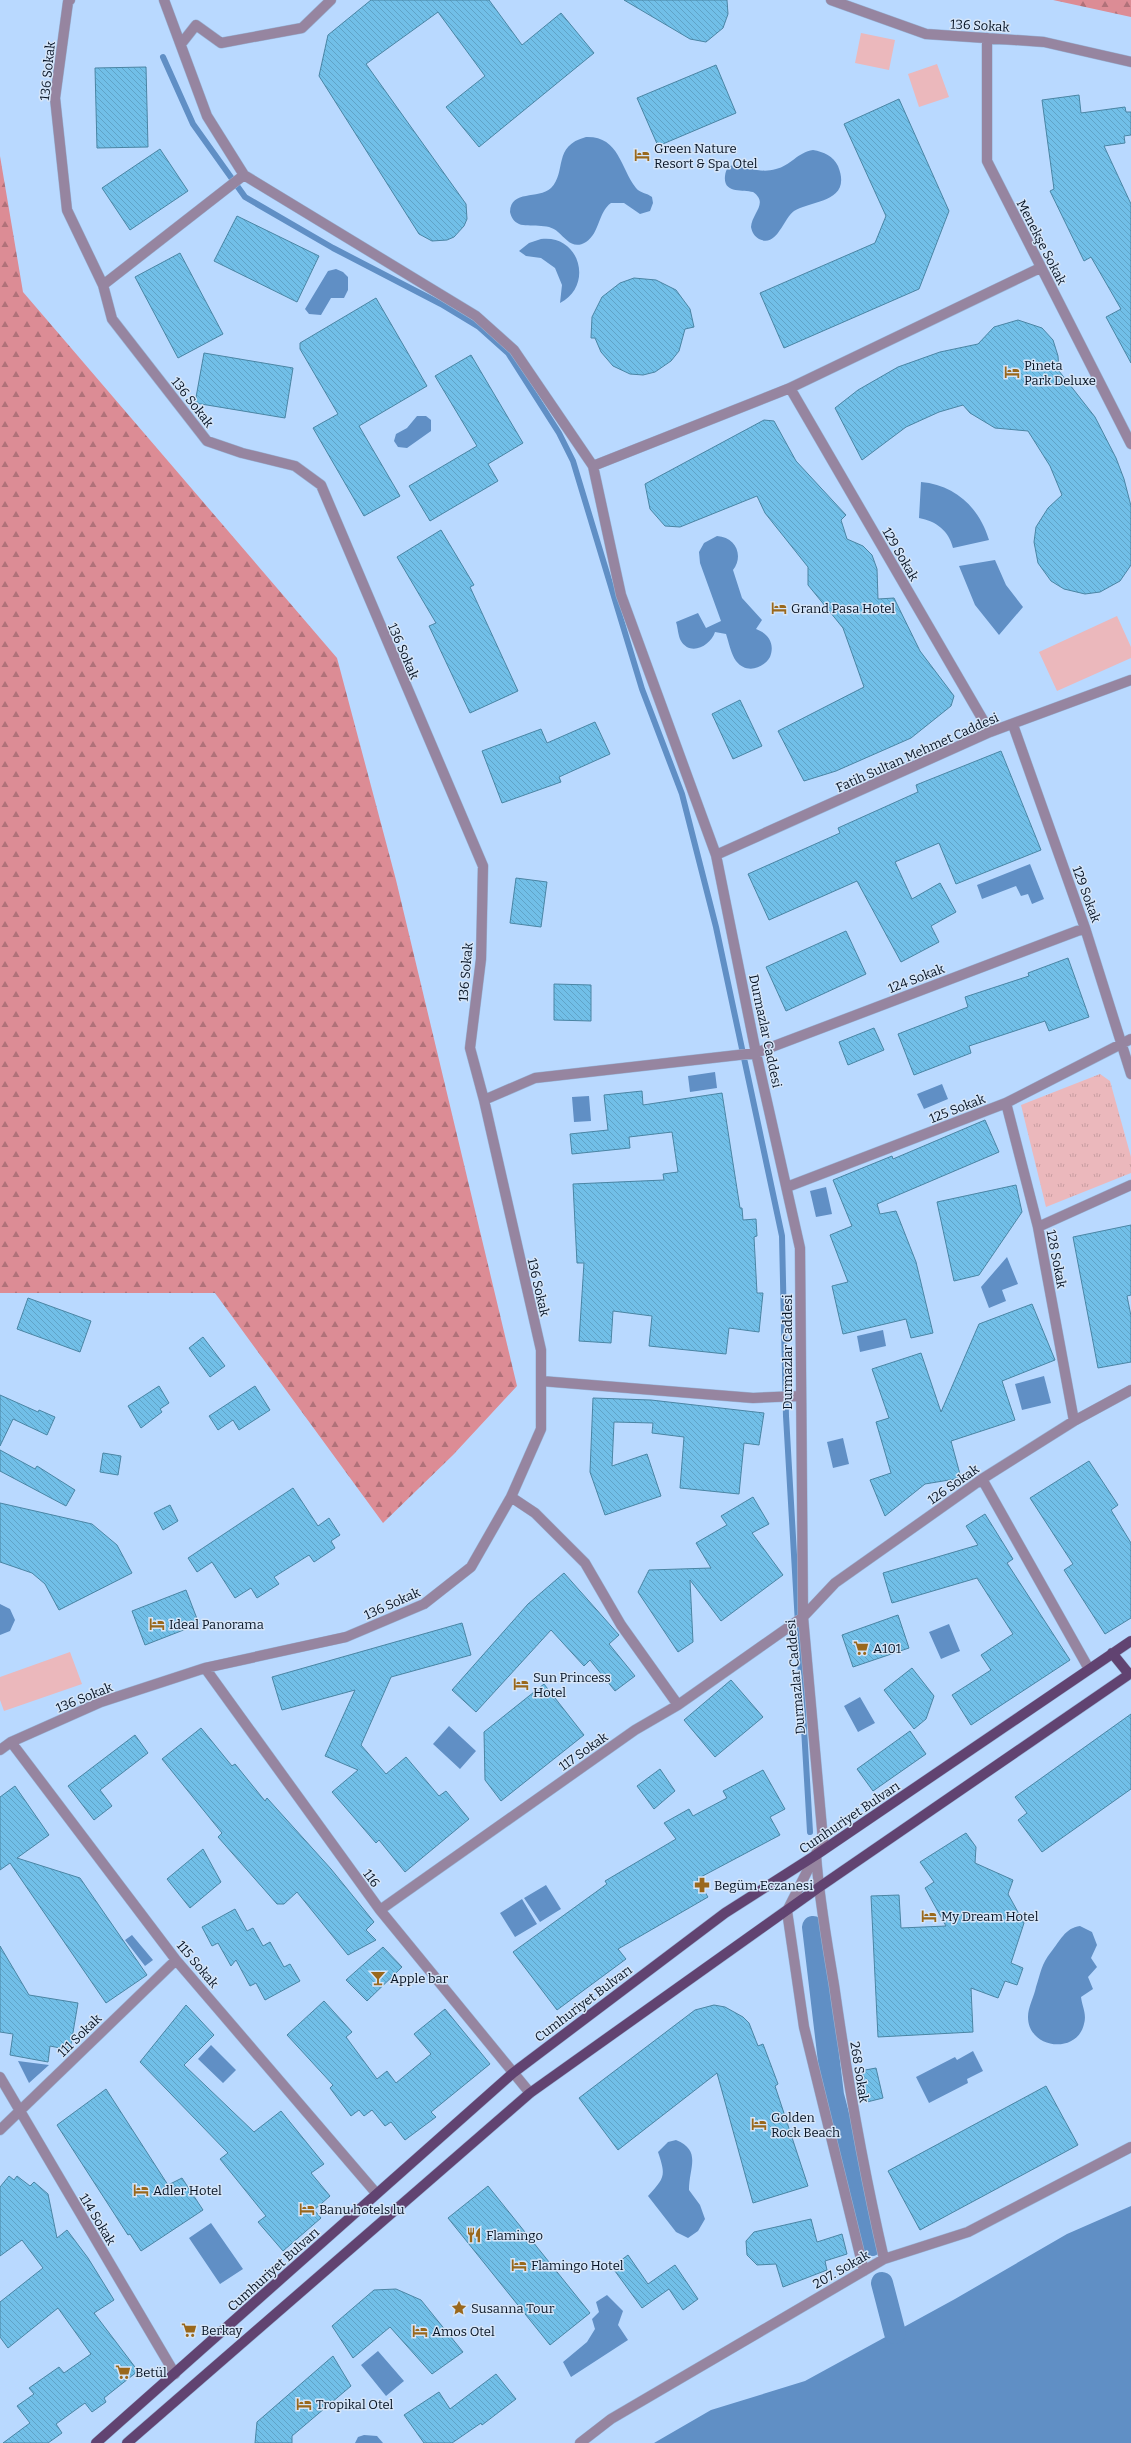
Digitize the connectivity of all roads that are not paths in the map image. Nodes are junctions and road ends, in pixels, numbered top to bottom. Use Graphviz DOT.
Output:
graph roads {
  1 [pos="70,0"];
  2 [pos="164,0"];
  3 [pos="331,0"];
  4 [pos="831,0"];
  5 [pos="988,38"];
  6 [pos="182,44"];
  7 [pos="1131,62"];
  8 [pos="244,175"];
  9 [pos="1040,268"];
  10 [pos="103,285"];
  11 [pos="790,388"];
  12 [pos="1131,444"];
  13 [pos="593,466"];
  14 [pos="1131,680"];
  15 [pos="1013,725"];
  16 [pos="990,732"];
  17 [pos="716,855"];
  18 [pos="1085,928"];
  19 [pos="1131,1040"];
  20 [pos="1120,1044"];
  21 [pos="756,1053"];
  22 [pos="1131,1074"];
  23 [pos="484,1100"];
  24 [pos="1006,1103"];
  25 [pos="1131,1185"];
  26 [pos="787,1187"];
  27 [pos="1038,1228"];
  28 [pos="541,1380"];
  29 [pos="1131,1390"];
  30 [pos="799,1396"];
  31 [pos="1074,1421"];
  32 [pos="982,1479"];
  33 [pos="512,1497"];
  34 [pos="803,1617"];
  35 [pos="1131,1641"];
  36 [pos="1112,1653"];
  37 [pos="206,1668"];
  38 [pos="1089,1670"];
  39 [pos="1130,1674"];
  40 [pos="678,1704"];
  41 [pos="11,1742"];
  42 [pos="0,1750"];
  43 [pos="816,1855"];
  44 [pos="818,1888"];
  45 [pos="380,1910"];
  46 [pos="787,1911"];
  47 [pos="176,1960"];
  48 [pos="513,2072"];
  49 [pos="0,2077"];
  50 [pos="530,2093"];
  51 [pos="19,2111"];
  52 [pos="0,2130"];
  53 [pos="1131,2147"];
  54 [pos="376,2193"];
  55 [pos="884,2259"];
  56 [pos="864,2271"];
  57 [pos="175,2374"];
  58 [pos="96,2443"];
  59 [pos="128,2443"];
  60 [pos="580,2443"];
  1 -- 10 [label="street, 136 Sokak"];
  2 -- 6 [label="street"];
  3 -- 6 [label="street"];
  4 -- 5 [label="street, 136 Sokak"];
  5 -- 7 [label="street, 136 Sokak"];
  5 -- 9 [label="street, Menekşe Sokak"];
  6 -- 8 [label="street"];
  8 -- 10 [label="street"];
  8 -- 13 [label="street"];
  9 -- 11 [label="street"];
  9 -- 12 [label="street, Menekşe Sokak"];
  10 -- 23 [label="street, 136 Sokak"];
  11 -- 13 [label="street"];
  11 -- 16 [label="street, 129 Sokak"];
  13 -- 17 [label="street, Durmazlar Caddesi"];
  14 -- 15 [label="street, Fatih Sultan Mehmet Caddesi"];
  15 -- 16 [label="street, Fatih Sultan Mehmet Caddesi"];
  15 -- 18 [label="street, 129 Sokak"];
  16 -- 17 [label="street, Fatih Sultan Mehmet Caddesi"];
  17 -- 21 [label="street, Durmazlar Caddesi"];
  18 -- 20 [label="street, 129 Sokak"];
  18 -- 21 [label="street, 124 Sokak"];
  19 -- 20 [label="street, 125 Sokak"];
  20 -- 22 [label="street, 129 Sokak"];
  20 -- 24 [label="street, 125 Sokak"];
  21 -- 23 [label="street, 124 Sokak"];
  21 -- 26 [label="street, Durmazlar Caddesi"];
  23 -- 28 [label="street, 136 Sokak"];
  24 -- 26 [label="street, 125 Sokak"];
  24 -- 27 [label="street, 128 Sokak"];
  25 -- 27 [label="street"];
  26 -- 30 [label="street, Durmazlar Caddesi"];
  27 -- 31 [label="street, 128 Sokak"];
  28 -- 30 [label="street"];
  28 -- 33 [label="street, 136 Sokak"];
  29 -- 31 [label="street, 126 Sokak"];
  30 -- 34 [label="street, Durmazlar Caddesi"];
  31 -- 32 [label="street, 126 Sokak"];
  32 -- 34 [label="street, 126 Sokak"];
  32 -- 38 [label="street"];
  33 -- 37 [label="street, 136 Sokak"];
  33 -- 40 [label="street"];
  34 -- 40 [label="street, 117 Sokak"];
  34 -- 43 [label="street, Durmazlar Caddesi"];
  35 -- 36 [label="main road, Cumhuriyet Bulvarı"];
  36 -- 38 [label="main road, Cumhuriyet Bulvarı"];
  36 -- 39 [label="main road"];
  37 -- 41 [label="street, 136 Sokak"];
  37 -- 45 [label="street, 116"];
  38 -- 43 [label="main road, Cumhuriyet Bulvarı"];
  39 -- 44 [label="main road"];
  40 -- 45 [label="street, 117 Sokak"];
  41 -- 42 [label="street, 136 Sokak"];
  41 -- 47 [label="street, 115 Sokak"];
  43 -- 44 [label="street, 268 Sokak"];
  43 -- 46 [label="street, Durmazlar Caddesi"];
  43 -- 48 [label="main road, Cumhuriyet Bulvarı"];
  44 -- 46 [label="main road"];
  44 -- 55 [label="street, 268 Sokak"];
  45 -- 48 [label="street, 116"];
  46 -- 50 [label="main road"];
  46 -- 56 [label="street"];
  47 -- 51 [label="street, 111 Sokak"];
  47 -- 54 [label="street, 115 Sokak"];
  48 -- 50 [label="street, 116"];
  48 -- 54 [label="main road, Cumhuriyet Bulvarı"];
  49 -- 51 [label="street, 114 Sokak"];
  50 -- 59 [label="main road"];
  51 -- 52 [label="street, 111 Sokak"];
  51 -- 57 [label="street, 114 Sokak"];
  53 -- 55 [label="street, 207. Sokak"];
  54 -- 57 [label="main road, Cumhuriyet Bulvarı"];
  55 -- 56 [label="street, 207. Sokak"];
  56 -- 60 [label="street, 207. Sokak"];
  57 -- 58 [label="main road, Cumhuriyet Bulvarı"];
}
